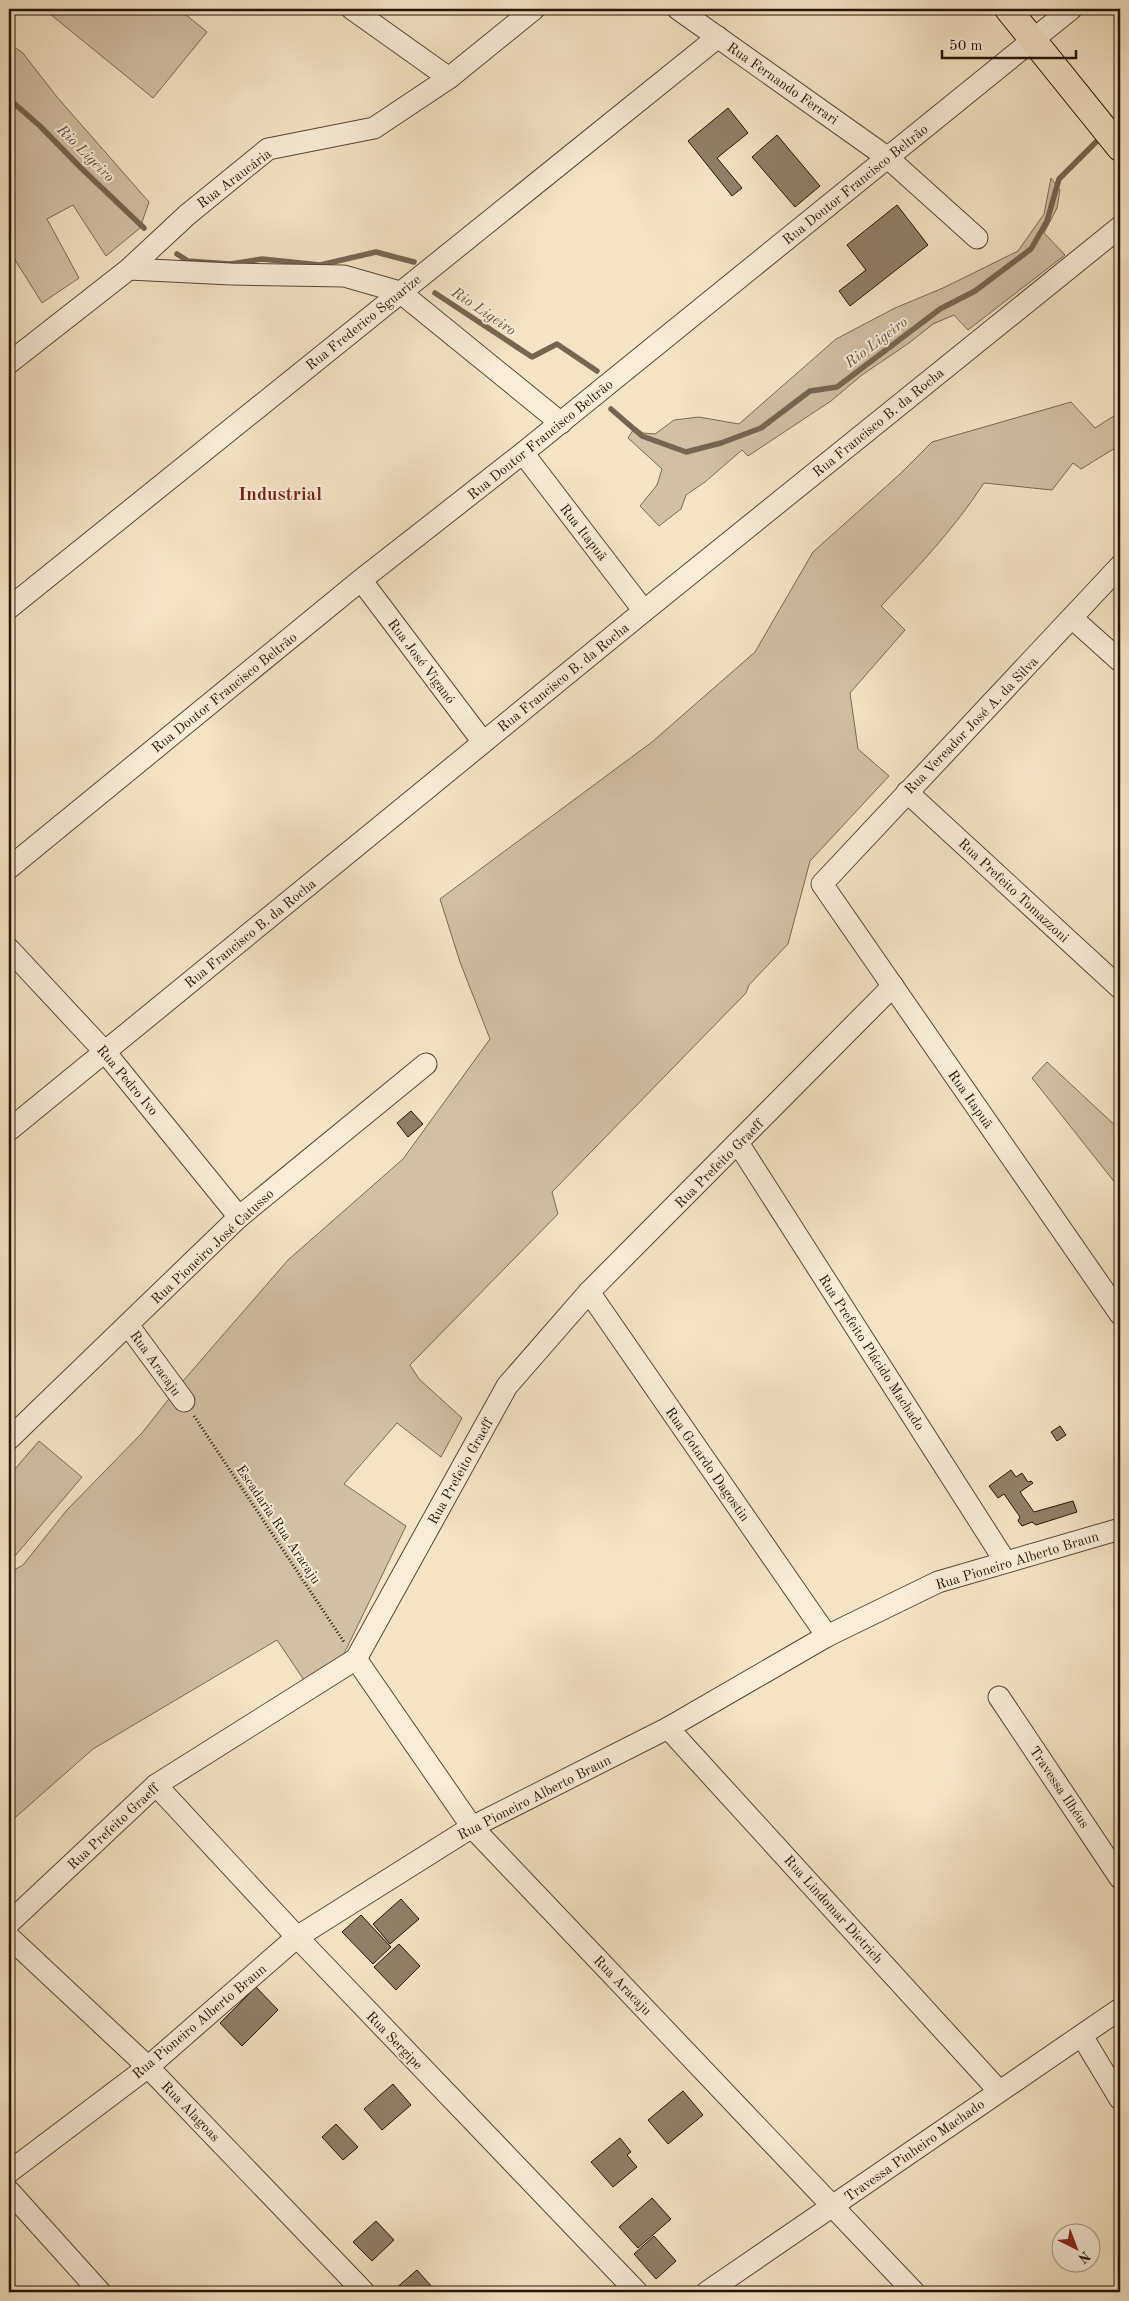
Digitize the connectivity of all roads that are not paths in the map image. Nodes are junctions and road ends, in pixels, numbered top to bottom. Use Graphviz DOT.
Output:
graph roads {
  1 [pos="352,9"];
  2 [pos="534,9"];
  3 [pos="678,9"];
  4 [pos="1008,9"];
  5 [pos="1071,9"];
  6 [pos="718,37"];
  7 [pos="1034,40"];
  8 [pos="449,78"];
  9 [pos="1120,148"];
  10 [pos="888,158"];
  11 [pos="1120,226"];
  12 [pos="977,238"];
  13 [pos="129,269"];
  14 [pos="400,292"];
  15 [pos="9,362"];
  16 [pos="561,423"];
  17 [pos="523,453"];
  18 [pos="1120,566"];
  19 [pos="361,580"];
  20 [pos="9,608"];
  21 [pos="644,611"];
  22 [pos="1072,618"];
  23 [pos="1120,661"];
  24 [pos="483,742"];
  25 [pos="907,792"];
  26 [pos="9,868"];
  27 [pos="822,884"];
  28 [pos="9,949"];
  29 [pos="893,986"];
  30 [pos="1120,988"];
  31 [pos="105,1052"];
  32 [pos="426,1064"];
  33 [pos="9,1130"];
  34 [pos="738,1143"];
  35 [pos="239,1217"];
  36 [pos="589,1292"];
  37 [pos="1120,1314"];
  38 [pos="128,1324"];
  39 [pos="184,1401"];
  40 [pos="9,1439"];
  41 [pos="1120,1529"];
  42 [pos="1005,1561"];
  43 [pos="827,1636"];
  44 [pos="356,1659"];
  45 [pos="999,1696"];
  46 [pos="668,1728"];
  47 [pos="156,1785"];
  48 [pos="472,1827"];
  49 [pos="1120,1878"];
  50 [pos="9,1923"];
  51 [pos="9,1937"];
  52 [pos="297,1937"];
  53 [pos="1120,2009"];
  54 [pos="1082,2036"];
  55 [pos="148,2067"];
  56 [pos="999,2091"];
  57 [pos="1120,2099"];
  58 [pos="9,2172"];
  59 [pos="9,2191"];
  60 [pos="834,2206"];
  61 [pos="100,2292"];
  62 [pos="364,2292"];
  63 [pos="637,2292"];
  64 [pos="708,2292"];
  65 [pos="914,2292"];
  1 -- 8 [label="street"];
  2 -- 8 [label="street, Rua Araucária"];
  3 -- 6 [label="street, Rua Fernando Ferrari"];
  4 -- 7 [label="main road"];
  5 -- 7 [label="street, Rua Doutor Francisco Beltrão"];
  6 -- 10 [label="street, Rua Fernando Ferrari"];
  6 -- 14 [label="street, Rua Frederico Sguarize"];
  7 -- 9 [label="main road"];
  7 -- 10 [label="street, Rua Doutor Francisco Beltrão"];
  8 -- 13 [label="street, Rua Araucária"];
  10 -- 12 [label="street, Rua Fernando Ferrari"];
  10 -- 16 [label="street, Rua Doutor Francisco Beltrão"];
  11 -- 21 [label="street, Rua Francisco B. da Rocha"];
  13 -- 14 [label="street"];
  13 -- 15 [label="street, Rua Araucária"];
  14 -- 16 [label="street"];
  14 -- 20 [label="street, Rua Frederico Sguarize"];
  16 -- 17 [label="street, Rua Doutor Francisco Beltrão"];
  17 -- 19 [label="street, Rua Doutor Francisco Beltrão"];
  17 -- 21 [label="street, Rua Itapuã"];
  18 -- 22 [label="street, Rua Vereador José A. da Silva"];
  19 -- 24 [label="street, Rua José Viganó"];
  19 -- 26 [label="street, Rua Doutor Francisco Beltrão"];
  21 -- 24 [label="street, Rua Francisco B. da Rocha"];
  22 -- 23 [label="street"];
  22 -- 25 [label="street, Rua Vereador José A. da Silva"];
  24 -- 31 [label="street, Rua Francisco B. da Rocha"];
  25 -- 27 [label="street, Rua Vereador José A. da Silva"];
  25 -- 30 [label="street, Rua Prefeito Tomazzoni"];
  27 -- 29 [label="street, Rua Itapuã"];
  28 -- 31 [label="street, Rua Pedro Ivo"];
  29 -- 34 [label="street, Rua Prefeito Graeff"];
  29 -- 37 [label="street, Rua Itapuã"];
  31 -- 33 [label="street, Rua Francisco B. da Rocha"];
  31 -- 35 [label="street, Rua Pedro Ivo"];
  32 -- 35 [label="street, Rua Pioneiro José Catusso"];
  34 -- 36 [label="street, Rua Prefeito Graeff"];
  34 -- 42 [label="street, Rua Prefeito Plácido Machado"];
  35 -- 38 [label="street, Rua Pioneiro José Catusso"];
  36 -- 43 [label="street, Rua Gotardo Dagostin"];
  36 -- 44 [label="street, Rua Prefeito Graeff"];
  38 -- 39 [label="street, Rua Aracaju"];
  38 -- 40 [label="street, Rua Pioneiro José Catusso"];
  41 -- 42 [label="street, Rua Pioneiro Alberto Braun"];
  42 -- 43 [label="street, Rua Pioneiro Alberto Braun"];
  43 -- 46 [label="street, Rua Pioneiro Alberto Braun"];
  44 -- 47 [label="street, Rua Prefeito Graeff"];
  44 -- 48 [label="street, Rua Aracaju"];
  45 -- 49 [label="street, Travessa Ilhéus"];
  46 -- 48 [label="street, Rua Pioneiro Alberto Braun"];
  46 -- 56 [label="street, Rua Lindomar Dietrich"];
  47 -- 50 [label="street, Rua Prefeito Graeff"];
  47 -- 52 [label="street, Rua Sergipe"];
  48 -- 52 [label="street, Rua Pioneiro Alberto Braun"];
  48 -- 60 [label="street, Rua Aracaju"];
  51 -- 55 [label="street, Rua Alagoas"];
  52 -- 55 [label="street, Rua Pioneiro Alberto Braun"];
  52 -- 63 [label="street, Rua Sergipe"];
  53 -- 54 [label="street, Travessa Pinheiro Machado"];
  54 -- 56 [label="street, Travessa Pinheiro Machado"];
  54 -- 57 [label="street"];
  55 -- 58 [label="street, Rua Pioneiro Alberto Braun"];
  55 -- 62 [label="street, Rua Alagoas"];
  56 -- 60 [label="street, Travessa Pinheiro Machado"];
  59 -- 61 [label="street"];
  60 -- 64 [label="street, Travessa Pinheiro Machado"];
  60 -- 65 [label="street, Rua Aracaju"];
}
